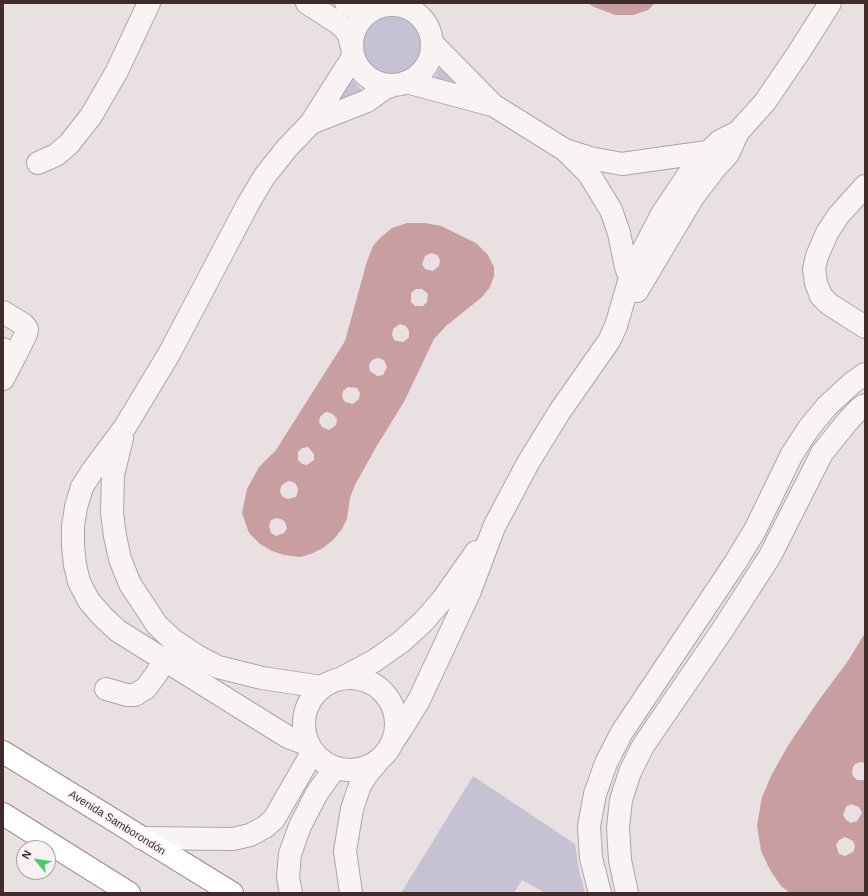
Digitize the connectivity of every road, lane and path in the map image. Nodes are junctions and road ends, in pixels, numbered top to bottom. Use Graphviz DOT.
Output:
graph roads {
  1 [pos="149,3"];
  2 [pos="307,3"];
  3 [pos="346,3"];
  4 [pos="425,3"];
  5 [pos="830,3"];
  6 [pos="379,7"];
  7 [pos="430,37"];
  8 [pos="352,51"];
  9 [pos="400,84"];
  10 [pos="493,105"];
  11 [pos="311,123"];
  12 [pos="738,132"];
  13 [pos="565,150"];
  14 [pos="707,152"];
  15 [pos="38,163"];
  16 [pos="862,191"];
  17 [pos="630,278"];
  18 [pos="623,305"];
  19 [pos="3,312"];
  20 [pos="865,327"];
  21 [pos="9,352"];
  22 [pos="865,374"];
  23 [pos="3,379"];
  24 [pos="865,405"];
  25 [pos="125,427"];
  26 [pos="494,527"];
  27 [pos="749,540"];
  28 [pos="770,556"];
  29 [pos="164,659"];
  30 [pos="192,665"];
  31 [pos="342,678"];
  32 [pos="322,687"];
  33 [pos="106,689"];
  34 [pos="634,714"];
  35 [pos="655,728"];
  36 [pos="310,749"];
  37 [pos="386,751"];
  38 [pos="3,752"];
  39 [pos="335,768"];
  40 [pos="3,814"];
  41 [pos="141,838"];
  42 [pos="129,893"];
  43 [pos="232,893"];
  44 [pos="291,893"];
  45 [pos="351,893"];
  46 [pos="600,893"];
  47 [pos="627,893"];
  1 -- 15 [label="street"];
  2 -- 8 [label="street"];
  3 -- 6 [label="street"];
  4 -- 7 [label="street"];
  5 -- 12 [label="street"];
  6 -- 7 [label="street"];
  6 -- 8 [label="street"];
  7 -- 9 [label="street"];
  7 -- 10 [label="street"];
  8 -- 9 [label="street"];
  8 -- 11 [label="street"];
  9 -- 10 [label="street"];
  9 -- 11 [label="street"];
  10 -- 13 [label="street"];
  11 -- 25 [label="street"];
  12 -- 14 [label="street"];
  12 -- 18 [label="street"];
  13 -- 14 [label="street"];
  13 -- 17 [label="street"];
  14 -- 17 [label="street"];
  16 -- 20 [label="street"];
  17 -- 18 [label="street"];
  18 -- 26 [label="street"];
  19 -- 21 [label="street"];
  21 -- 23 [label="street"];
  22 -- 27 [label="street"];
  24 -- 28 [label="street"];
  25 -- 29 [label="street"];
  25 -- 30 [label="street"];
  26 -- 31 [label="street"];
  26 -- 37 [label="street"];
  27 -- 28 [label="street"];
  27 -- 34 [label="street"];
  28 -- 35 [label="street"];
  29 -- 30 [label="street"];
  29 -- 33 [label="street"];
  30 -- 32 [label="street"];
  30 -- 36 [label="street"];
  31 -- 32 [label="street"];
  31 -- 37 [label="street"];
  32 -- 36 [label="street"];
  34 -- 35 [label="street"];
  34 -- 46 [label="street"];
  35 -- 47 [label="street"];
  36 -- 39 [label="street"];
  36 -- 41 [label="street"];
  37 -- 39 [label="street"];
  37 -- 45 [label="street"];
  38 -- 41 [label="highway, Avenida Samborondón"];
  39 -- 44 [label="street"];
  40 -- 42 [label="highway"];
  41 -- 43 [label="highway, Avenida Samborondón"];
}
